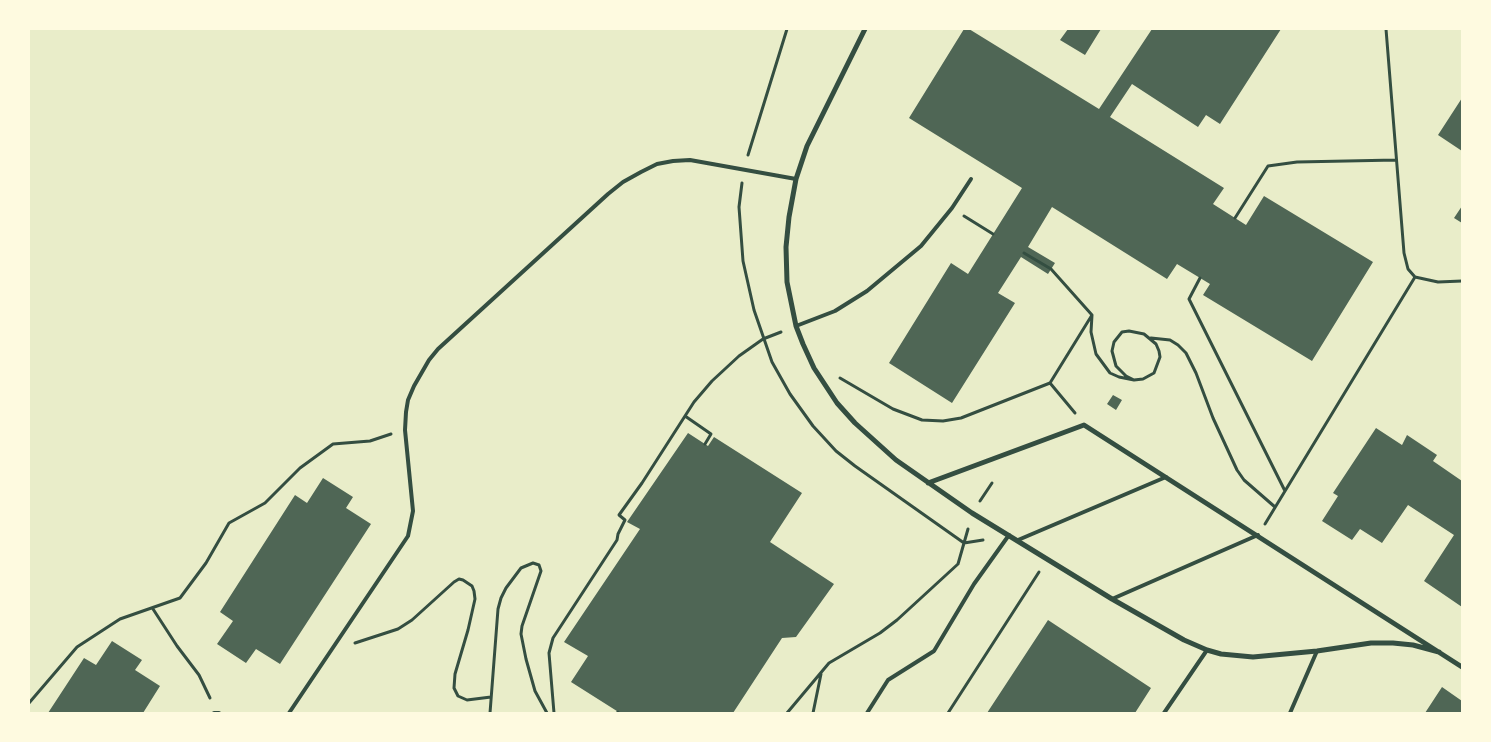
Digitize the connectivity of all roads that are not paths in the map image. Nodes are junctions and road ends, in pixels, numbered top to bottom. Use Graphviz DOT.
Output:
graph roads {
  1 [pos="866,29"];
  2 [pos="796,179"];
  3 [pos="971,179"];
  4 [pos="796,326"];
  5 [pos="1166,477"];
  6 [pos="928,483"];
  7 [pos="1009,535"];
  8 [pos="1258,535"];
  9 [pos="1018,540"];
  10 [pos="1112,599"];
  11 [pos="1207,650"];
  12 [pos="1317,651"];
  13 [pos="1439,652"];
  14 [pos="1462,667"];
  15 [pos="289,713"];
  16 [pos="867,713"];
  17 [pos="1164,713"];
  18 [pos="1290,713"];
  1 -- 2 [label="street"];
  2 -- 4 [label="street"];
  2 -- 15 [label="lane"];
  3 -- 4 [label="lane"];
  4 -- 6 [label="street"];
  5 -- 6 [label="street"];
  5 -- 8 [label="street"];
  5 -- 9 [label="lane"];
  6 -- 7 [label="street"];
  7 -- 9 [label="street"];
  7 -- 16 [label="lane"];
  8 -- 10 [label="lane"];
  8 -- 13 [label="street"];
  9 -- 10 [label="street"];
  10 -- 11 [label="street"];
  11 -- 12 [label="street"];
  11 -- 17 [label="lane"];
  12 -- 13 [label="street"];
  12 -- 18 [label="lane"];
  13 -- 14 [label="street"];
}
